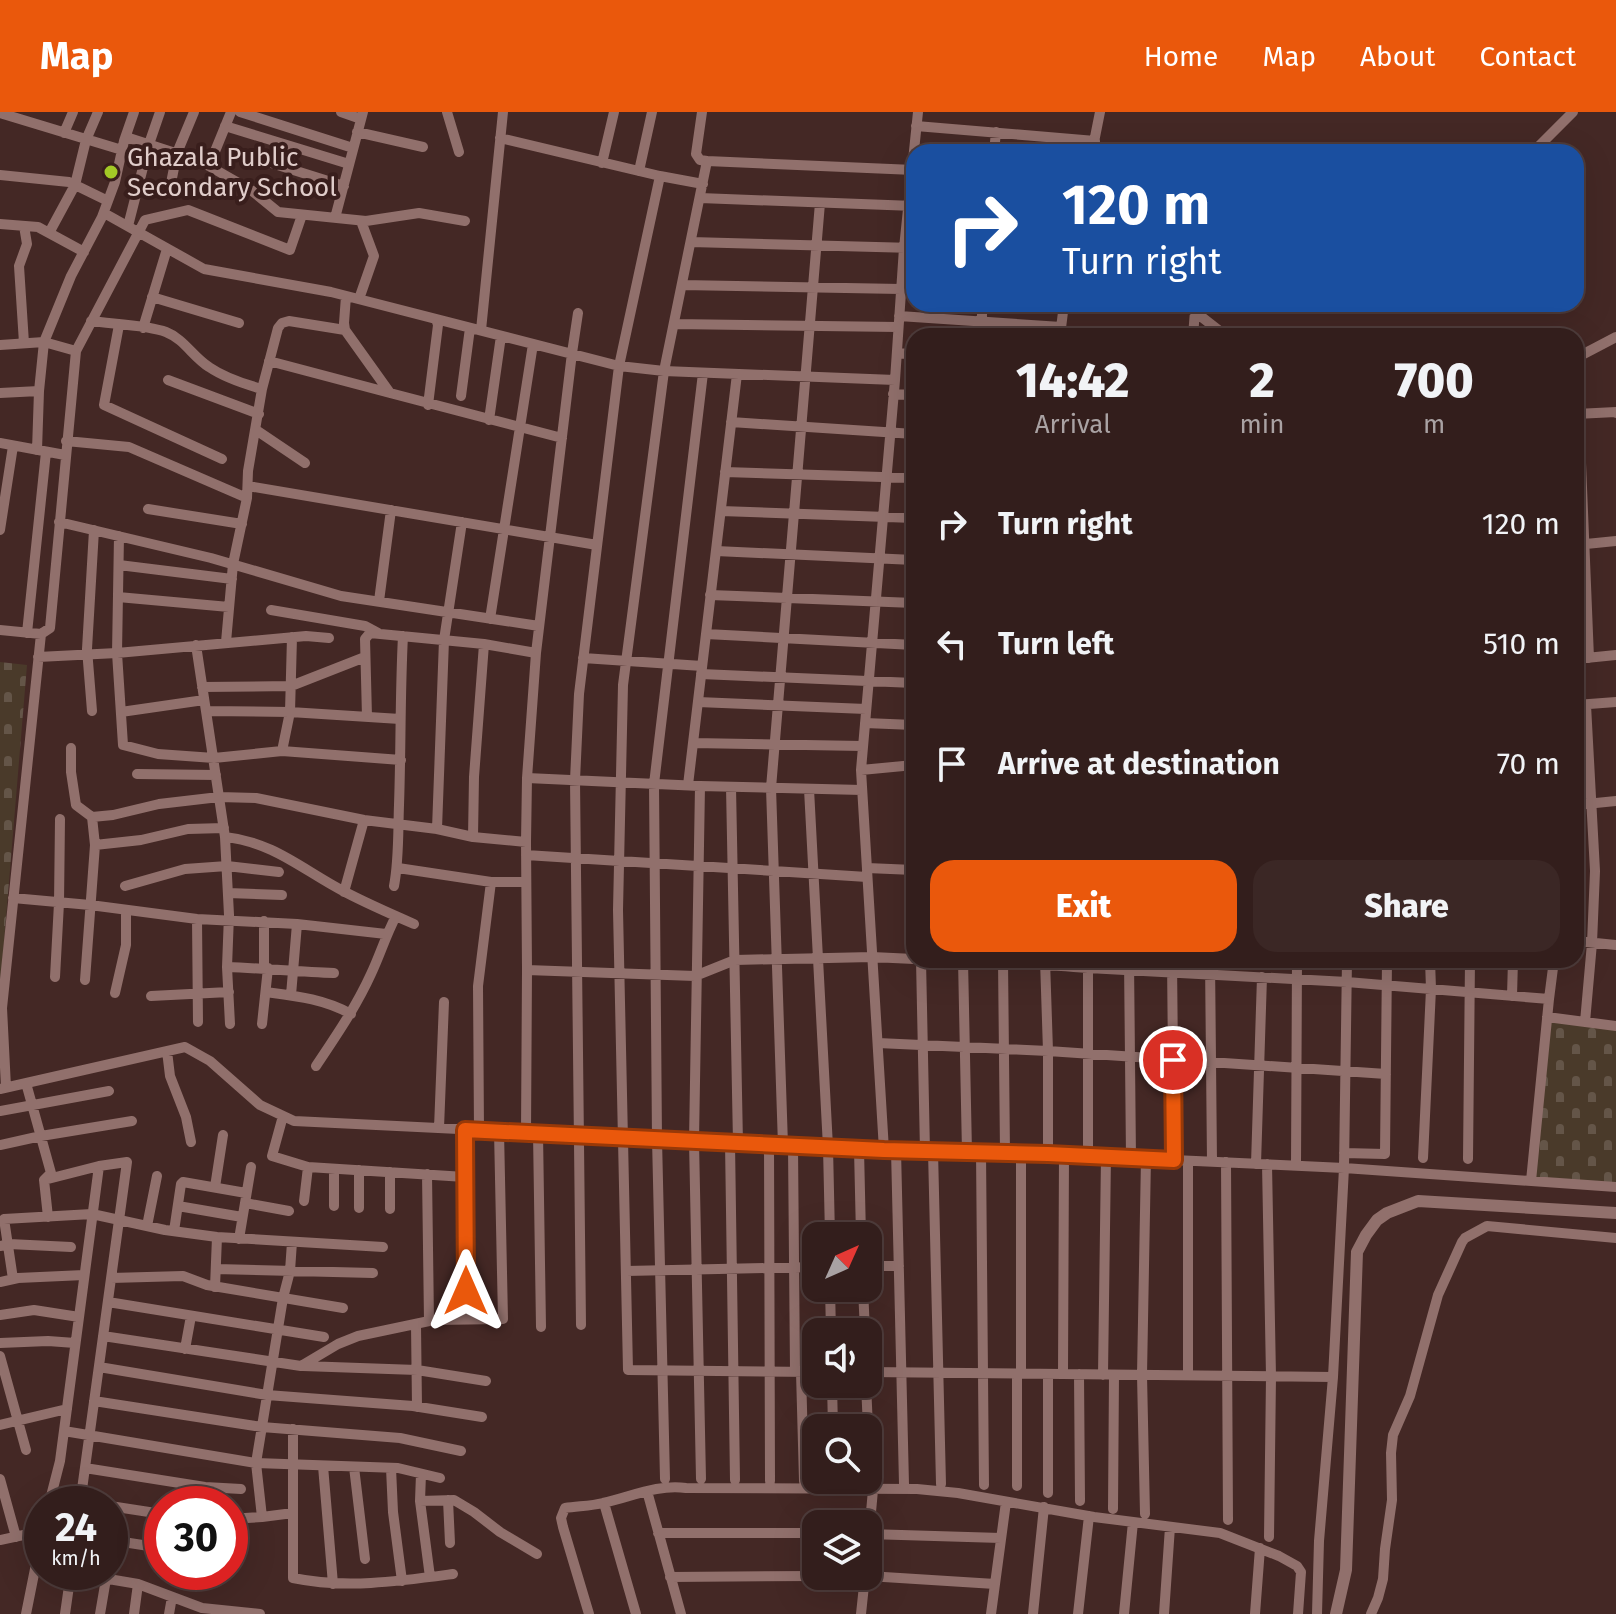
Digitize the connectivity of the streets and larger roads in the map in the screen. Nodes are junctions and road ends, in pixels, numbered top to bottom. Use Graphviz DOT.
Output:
graph roads {
  1 [pos="73,112"];
  2 [pos="98,112"];
  3 [pos="134,112"];
  4 [pos="160,112"];
  5 [pos="194,112"];
  6 [pos="231,112"];
  7 [pos="240,112"];
  8 [pos="341,112"];
  9 [pos="447,112"];
  10 [pos="503,112"];
  11 [pos="614,112"];
  12 [pos="652,112"];
  13 [pos="702,112"];
  14 [pos="918,112"];
  15 [pos="1100,112"];
  16 [pos="1573,112"];
  17 [pos="1,114"];
  18 [pos="362,115"];
  19 [pos="32,117"];
  20 [pos="225,126"];
  21 [pos="916,126"];
  22 [pos="357,132"];
  23 [pos="996,132"];
  24 [pos="64,133"];
  25 [pos="126,137"];
  26 [pos="500,138"];
  27 [pos="86,140"];
  28 [pos="149,144"];
  29 [pos="915,144"];
  30 [pos="995,144"];
  31 [pos="1074,144"];
  32 [pos="1095,144"];
  33 [pos="1541,144"];
  34 [pos="423,147"];
  35 [pos="353,148"];
  36 [pos="122,150"];
  37 [pos="459,152"];
  38 [pos="177,153"];
  39 [pos="252,157"];
  40 [pos="707,161"];
  41 [pos="602,163"];
  42 [pos="349,164"];
  43 [pos="209,166"];
  44 [pos="906,170"];
  45 [pos="639,171"];
  46 [pos="0,175"];
  47 [pos="660,176"];
  48 [pos="703,184"];
  49 [pos="75,185"];
  50 [pos="344,186"];
  51 [pos="170,188"];
  52 [pos="700,198"];
  53 [pos="108,201"];
  54 [pos="820,203"];
  55 [pos="906,206"];
  56 [pos="104,213"];
  57 [pos="302,215"];
  58 [pos="335,218"];
  59 [pos="361,221"];
  60 [pos="465,221"];
  61 [pos="0,224"];
  62 [pos="24,226"];
  63 [pos="128,226"];
  64 [pos="49,233"];
  65 [pos="140,233"];
  66 [pos="691,242"];
  67 [pos="816,246"];
  68 [pos="906,248"];
  69 [pos="167,249"];
  70 [pos="84,252"];
  71 [pos="906,262"];
  72 [pos="906,282"];
  73 [pos="901,284"];
  74 [pos="682,285"];
  75 [pos="813,287"];
  76 [pos="346,296"];
  77 [pos="152,297"];
  78 [pos="359,299"];
  79 [pos="982,312"];
  80 [pos="1196,312"];
  81 [pos="578,313"];
  82 [pos="436,319"];
  83 [pos="91,321"];
  84 [pos="899,322"];
  85 [pos="981,322"];
  86 [pos="239,323"];
  87 [pos="674,324"];
  88 [pos="119,325"];
  89 [pos="810,326"];
  90 [pos="143,328"];
  91 [pos="981,328"];
  92 [pos="1028,328"];
  93 [pos="1216,328"];
  94 [pos="475,329"];
  95 [pos="345,330"];
  96 [pos="501,336"];
  97 [pos="1616,337"];
  98 [pos="44,342"];
  99 [pos="24,343"];
  100 [pos="533,344"];
  101 [pos="0,345"];
  102 [pos="76,351"];
  103 [pos="572,353"];
  104 [pos="897,353"];
  105 [pos="906,354"];
  106 [pos="1584,354"];
  107 [pos="269,361"];
  108 [pos="619,366"];
  109 [pos="664,371"];
  110 [pos="703,373"];
  111 [pos="737,374"];
  112 [pos="806,377"];
  113 [pos="168,380"];
  114 [pos="895,380"];
  115 [pos="262,389"];
  116 [pos="39,391"];
  117 [pos="0,393"];
  118 [pos="390,393"];
  119 [pos="893,394"];
  120 [pos="906,395"];
  121 [pos="461,396"];
  122 [pos="428,405"];
  123 [pos="1616,413"];
  124 [pos="259,414"];
  125 [pos="1584,414"];
  126 [pos="489,420"];
  127 [pos="731,422"];
  128 [pos="801,426"];
  129 [pos="519,427"];
  130 [pos="256,430"];
  131 [pos="890,433"];
  132 [pos="906,434"];
  133 [pos="562,438"];
  134 [pos="66,441"];
  135 [pos="0,443"];
  136 [pos="13,446"];
  137 [pos="41,451"];
  138 [pos="65,455"];
  139 [pos="222,459"];
  140 [pos="305,463"];
  141 [pos="725,472"];
  142 [pos="797,474"];
  143 [pos="886,477"];
  144 [pos="906,478"];
  145 [pos="248,486"];
  146 [pos="247,498"];
  147 [pos="148,509"];
  148 [pos="391,510"];
  149 [pos="721,511"];
  150 [pos="794,513"];
  151 [pos="883,516"];
  152 [pos="906,517"];
  153 [pos="59,522"];
  154 [pos="462,522"];
  155 [pos="242,524"];
  156 [pos="504,529"];
  157 [pos="0,530"];
  158 [pos="94,530"];
  159 [pos="119,536"];
  160 [pos="550,537"];
  161 [pos="1616,541"];
  162 [pos="1584,544"];
  163 [pos="597,545"];
  164 [pos="716,551"];
  165 [pos="791,554"];
  166 [pos="879,558"];
  167 [pos="906,560"];
  168 [pos="233,564"];
  169 [pos="119,565"];
  170 [pos="232,579"];
  171 [pos="710,595"];
  172 [pos="1584,595"];
  173 [pos="118,597"];
  174 [pos="787,598"];
  175 [pos="379,601"];
  176 [pos="875,602"];
  177 [pos="906,603"];
  178 [pos="229,607"];
  179 [pos="271,610"];
  180 [pos="449,611"];
  181 [pos="490,619"];
  182 [pos="539,626"];
  183 [pos="0,630"];
  184 [pos="27,633"];
  185 [pos="41,634"];
  186 [pos="380,634"];
  187 [pos="706,634"];
  188 [pos="403,636"];
  189 [pos="292,637"];
  190 [pos="329,638"];
  191 [pos="783,638"];
  192 [pos="444,640"];
  193 [pos="226,642"];
  194 [pos="872,643"];
  195 [pos="484,644"];
  196 [pos="196,645"];
  197 [pos="906,645"];
  198 [pos="117,653"];
  199 [pos="536,653"];
  200 [pos="88,654"];
  201 [pos="1616,655"];
  202 [pos="38,657"];
  203 [pos="365,657"];
  204 [pos="583,658"];
  205 [pos="1584,658"];
  206 [pos="1589,658"];
  207 [pos="627,661"];
  208 [pos="668,664"];
  209 [pos="701,670"];
  210 [pos="780,677"];
  211 [pos="868,681"];
  212 [pos="906,683"];
  213 [pos="291,686"];
  214 [pos="202,687"];
  215 [pos="698,702"];
  216 [pos="1616,702"];
  217 [pos="1584,705"];
  218 [pos="205,706"];
  219 [pos="778,706"];
  220 [pos="866,709"];
  221 [pos="92,711"];
  222 [pos="121,712"];
  223 [pos="290,712"];
  224 [pos="367,717"];
  225 [pos="400,719"];
  226 [pos="865,723"];
  227 [pos="906,725"];
  228 [pos="1584,734"];
  229 [pos="693,743"];
  230 [pos="775,744"];
  231 [pos="863,746"];
  232 [pos="71,748"];
  233 [pos="282,751"];
  234 [pos="214,758"];
  235 [pos="401,760"];
  236 [pos="906,766"];
  237 [pos="861,770"];
  238 [pos="137,774"];
  239 [pos="216,775"];
  240 [pos="527,778"];
  241 [pos="575,780"];
  242 [pos="621,782"];
  243 [pos="654,784"];
  244 [pos="688,785"];
  245 [pos="700,786"];
  246 [pos="731,787"];
  247 [pos="771,788"];
  248 [pos="809,789"];
  249 [pos="862,790"];
  250 [pos="219,797"];
  251 [pos="1616,801"];
  252 [pos="1591,803"];
  253 [pos="1584,804"];
  254 [pos="92,817"];
  255 [pos="60,819"];
  256 [pos="364,820"];
  257 [pos="399,824"];
  258 [pos="437,829"];
  259 [pos="225,833"];
  260 [pos="473,837"];
  261 [pos="526,842"];
  262 [pos="95,845"];
  263 [pos="526,855"];
  264 [pos="576,857"];
  265 [pos="619,860"];
  266 [pos="654,862"];
  267 [pos="698,865"];
  268 [pos="227,866"];
  269 [pos="398,868"];
  270 [pos="733,868"];
  271 [pos="906,870"];
  272 [pos="774,871"];
  273 [pos="279,872"];
  274 [pos="867,872"];
  275 [pos="814,873"];
  276 [pos="491,882"];
  277 [pos="526,882"];
  278 [pos="125,886"];
  279 [pos="394,886"];
  280 [pos="344,892"];
  281 [pos="228,893"];
  282 [pos="282,895"];
  283 [pos="13,898"];
  284 [pos="59,903"];
  285 [pos="90,905"];
  286 [pos="126,910"];
  287 [pos="396,916"];
  288 [pos="197,919"];
  289 [pos="228,919"];
  290 [pos="264,921"];
  291 [pos="297,924"];
  292 [pos="414,924"];
  293 [pos="386,934"];
  294 [pos="1584,942"];
  295 [pos="1592,943"];
  296 [pos="1616,945"];
  297 [pos="872,957"];
  298 [pos="818,958"];
  299 [pos="777,959"];
  300 [pos="906,959"];
  301 [pos="735,960"];
  302 [pos="227,967"];
  303 [pos="266,968"];
  304 [pos="924,968"];
  305 [pos="963,968"];
  306 [pos="1003,968"];
  307 [pos="1046,968"];
  308 [pos="1088,968"];
  309 [pos="1129,968"];
  310 [pos="1145,968"];
  311 [pos="1172,968"];
  312 [pos="1210,968"];
  313 [pos="1297,968"];
  314 [pos="1347,968"];
  315 [pos="1387,968"];
  316 [pos="1430,968"];
  317 [pos="1470,968"];
  318 [pos="1513,968"];
  319 [pos="1553,968"];
  320 [pos="527,970"];
  321 [pos="293,971"];
  322 [pos="334,973"];
  323 [pos="577,973"];
  324 [pos="1172,973"];
  325 [pos="619,974"];
  326 [pos="655,975"];
  327 [pos="1210,975"];
  328 [pos="695,976"];
  329 [pos="55,977"];
  330 [pos="1262,977"];
  331 [pos="1297,979"];
  332 [pos="85,980"];
  333 [pos="1347,982"];
  334 [pos="1388,985"];
  335 [pos="1431,989"];
  336 [pos="229,992"];
  337 [pos="266,992"];
  338 [pos="1470,992"];
  339 [pos="115,993"];
  340 [pos="198,994"];
  341 [pos="291,995"];
  342 [pos="151,996"];
  343 [pos="1512,996"];
  344 [pos="1549,999"];
  345 [pos="444,1002"];
  346 [pos="351,1014"];
  347 [pos="1547,1017"];
  348 [pos="198,1022"];
  349 [pos="1585,1022"];
  350 [pos="230,1024"];
  351 [pos="262,1024"];
  352 [pos="1616,1026"];
  353 [pos="878,1043"];
  354 [pos="923,1045"];
  355 [pos="2,1048"];
  356 [pos="965,1048"];
  357 [pos="1004,1050"];
  358 [pos="167,1051"];
  359 [pos="1048,1051"];
  360 [pos="1088,1055"];
  361 [pos="1130,1058"];
  362 [pos="1173,1060"];
  363 [pos="1211,1063"];
  364 [pos="1259,1065"];
  365 [pos="316,1066"];
  366 [pos="1297,1068"];
  367 [pos="1345,1071"];
  368 [pos="1386,1074"];
  369 [pos="26,1083"];
  370 [pos="3,1088"];
  371 [pos="109,1091"];
  372 [pos="32,1105"];
  373 [pos="0,1111"];
  374 [pos="283,1116"];
  375 [pos="132,1121"];
  376 [pos="439,1128"];
  377 [pos="465,1130"];
  378 [pos="479,1130"];
  379 [pos="499,1131"];
  380 [pos="526,1133"];
  381 [pos="538,1133"];
  382 [pos="223,1135"];
  383 [pos="578,1135"];
  384 [pos="41,1136"];
  385 [pos="623,1137"];
  386 [pos="657,1139"];
  387 [pos="694,1141"];
  388 [pos="191,1142"];
  389 [pos="734,1143"];
  390 [pos="0,1145"];
  391 [pos="769,1145"];
  392 [pos="788,1145"];
  393 [pos="828,1147"];
  394 [pos="859,1149"];
  395 [pos="890,1150"];
  396 [pos="929,1151"];
  397 [pos="967,1152"];
  398 [pos="981,1152"];
  399 [pos="1005,1153"];
  400 [pos="1021,1153"];
  401 [pos="1344,1153"];
  402 [pos="1048,1154"];
  403 [pos="1064,1154"];
  404 [pos="1088,1156"];
  405 [pos="1106,1156"];
  406 [pos="1131,1158"];
  407 [pos="1146,1158"];
  408 [pos="1423,1158"];
  409 [pos="1468,1159"];
  410 [pos="1174,1160"];
  411 [pos="1188,1161"];
  412 [pos="1212,1162"];
  413 [pos="1226,1162"];
  414 [pos="1261,1164"];
  415 [pos="99,1166"];
  416 [pos="1296,1166"];
  417 [pos="251,1167"];
  418 [pos="308,1167"];
  419 [pos="1344,1168"];
  420 [pos="334,1169"];
  421 [pos="359,1170"];
  422 [pos="390,1172"];
  423 [pos="427,1174"];
  424 [pos="157,1176"];
  425 [pos="465,1177"];
  426 [pos="44,1180"];
  427 [pos="1531,1181"];
  428 [pos="215,1187"];
  429 [pos="1616,1187"];
  430 [pos="245,1198"];
  431 [pos="304,1201"];
  432 [pos="178,1206"];
  433 [pos="334,1206"];
  434 [pos="359,1208"];
  435 [pos="390,1209"];
  436 [pos="289,1211"];
  437 [pos="1616,1213"];
  438 [pos="92,1214"];
  439 [pos="48,1217"];
  440 [pos="242,1217"];
  441 [pos="119,1219"];
  442 [pos="830,1222"];
  443 [pos="861,1222"];
  444 [pos="147,1226"];
  445 [pos="174,1231"];
  446 [pos="217,1237"];
  447 [pos="1616,1238"];
  448 [pos="239,1239"];
  449 [pos="292,1242"];
  450 [pos="5,1245"];
  451 [pos="71,1247"];
  452 [pos="383,1247"];
  453 [pos="882,1266"];
  454 [pos="899,1266"];
  455 [pos="769,1268"];
  456 [pos="794,1268"];
  457 [pos="802,1268"];
  458 [pos="216,1269"];
  459 [pos="732,1269"];
  460 [pos="660,1270"];
  461 [pos="696,1270"];
  462 [pos="290,1271"];
  463 [pos="626,1271"];
  464 [pos="373,1273"];
  465 [pos="84,1275"];
  466 [pos="111,1278"];
  467 [pos="13,1279"];
  468 [pos="0,1282"];
  469 [pos="215,1287"];
  470 [pos="283,1298"];
  471 [pos="108,1302"];
  472 [pos="343,1308"];
  473 [pos="0,1315"];
  474 [pos="191,1316"];
  475 [pos="79,1317"];
  476 [pos="466,1320"];
  477 [pos="429,1321"];
  478 [pos="416,1325"];
  479 [pos="581,1325"];
  480 [pos="541,1327"];
  481 [pos="278,1329"];
  482 [pos="103,1336"];
  483 [pos="324,1337"];
  484 [pos="0,1343"];
  485 [pos="75,1343"];
  486 [pos="185,1349"];
  487 [pos="0,1356"];
  488 [pos="272,1362"];
  489 [pos="301,1366"];
  490 [pos="99,1367"];
  491 [pos="417,1370"];
  492 [pos="663,1371"];
  493 [pos="699,1371"];
  494 [pos="734,1371"];
  495 [pos="770,1371"];
  496 [pos="798,1372"];
  497 [pos="802,1372"];
  498 [pos="882,1372"];
  499 [pos="901,1373"];
  500 [pos="938,1373"];
  501 [pos="983,1374"];
  502 [pos="1019,1374"];
  503 [pos="1048,1374"];
  504 [pos="1063,1374"];
  505 [pos="1079,1374"];
  506 [pos="1108,1375"];
  507 [pos="1142,1375"];
  508 [pos="1188,1375"];
  509 [pos="1227,1376"];
  510 [pos="1271,1376"];
  511 [pos="1333,1377"];
  512 [pos="486,1381"];
  513 [pos="267,1395"];
  514 [pos="94,1401"];
  515 [pos="417,1407"];
  516 [pos="67,1409"];
  517 [pos="482,1417"];
  518 [pos="18,1421"];
  519 [pos="0,1425"];
  520 [pos="262,1427"];
  521 [pos="293,1429"];
  522 [pos="64,1431"];
  523 [pos="90,1434"];
  524 [pos="802,1445"];
  525 [pos="26,1450"];
  526 [pos="461,1451"];
  527 [pos="256,1463"];
  528 [pos="294,1465"];
  529 [pos="323,1466"];
  530 [pos="354,1467"];
  531 [pos="85,1468"];
  532 [pos="391,1468"];
  533 [pos="421,1474"];
  534 [pos="440,1478"];
  535 [pos="0,1479"];
  536 [pos="665,1479"];
  537 [pos="701,1479"];
  538 [pos="735,1480"];
  539 [pos="770,1481"];
  540 [pos="904,1484"];
  541 [pos="941,1484"];
  542 [pos="984,1485"];
  543 [pos="54,1486"];
  544 [pos="82,1486"];
  545 [pos="199,1486"];
  546 [pos="1017,1486"];
  547 [pos="802,1487"];
  548 [pos="882,1487"];
  549 [pos="647,1491"];
  550 [pos="1048,1493"];
  551 [pos="448,1500"];
  552 [pos="420,1501"];
  553 [pos="1080,1501"];
  554 [pos="1006,1502"];
  555 [pos="604,1503"];
  556 [pos="1044,1507"];
  557 [pos="1113,1509"];
  558 [pos="293,1513"];
  559 [pos="1145,1514"];
  560 [pos="1089,1516"];
  561 [pos="262,1517"];
  562 [pos="248,1518"];
  563 [pos="1228,1520"];
  564 [pos="1133,1522"];
  565 [pos="1170,1527"];
  566 [pos="658,1533"];
  567 [pos="802,1533"];
  568 [pos="24,1535"];
  569 [pos="16,1537"];
  570 [pos="1269,1537"];
  571 [pos="882,1538"];
  572 [pos="1001,1538"];
  573 [pos="0,1540"];
  574 [pos="450,1543"];
  575 [pos="1260,1548"];
  576 [pos="537,1554"];
  577 [pos="365,1559"];
  578 [pos="453,1574"];
  579 [pos="802,1576"];
  580 [pos="430,1577"];
  581 [pos="670,1577"];
  582 [pos="882,1577"];
  583 [pos="402,1581"];
  584 [pos="128,1582"];
  585 [pos="138,1584"];
  586 [pos="333,1584"];
  587 [pos="995,1584"];
  588 [pos="33,1590"];
  589 [pos="67,1590"];
  590 [pos="104,1590"];
  591 [pos="864,1590"];
  592 [pos="172,1597"];
  593 [pos="202,1611"];
  594 [pos="238,1613"];
  595 [pos="26,1614"];
  596 [pos="65,1614"];
  597 [pos="100,1614"];
  598 [pos="134,1614"];
  599 [pos="169,1614"];
  600 [pos="260,1614"];
  601 [pos="589,1614"];
  602 [pos="636,1614"];
  603 [pos="681,1614"];
  604 [pos="861,1614"];
  605 [pos="991,1614"];
  606 [pos="1033,1614"];
  607 [pos="1078,1614"];
  608 [pos="1124,1614"];
  609 [pos="1164,1614"];
  610 [pos="1255,1614"];
  611 [pos="1298,1614"];
  612 [pos="1317,1614"];
  613 [pos="1336,1614"];
  614 [pos="1371,1614"];
  1 -- 24 [label="street"];
  2 -- 27 [label="street"];
  3 -- 25 [label="street"];
  4 -- 28 [label="street"];
  5 -- 38 [label="street"];
  6 -- 20 [label="street"];
  7 -- 35 [label="street"];
  8 -- 18 [label="street"];
  9 -- 37 [label="street"];
  10 -- 26 [label="street"];
  11 -- 41 [label="street"];
  12 -- 45 [label="street"];
  13 -- 40 [label="street"];
  14 -- 21 [label="street"];
  15 -- 32 [label="street"];
  16 -- 33 [label="street"];
  17 -- 19 [label="street"];
  18 -- 22 [label="street"];
  19 -- 24 [label="street"];
  20 -- 42 [label="street"];
  20 -- 43 [label="street"];
  21 -- 23 [label="street"];
  21 -- 29 [label="street"];
  22 -- 34 [label="street"];
  22 -- 35 [label="street"];
  23 -- 30 [label="street"];
  23 -- 31 [label="street"];
  24 -- 27 [label="street"];
  25 -- 28 [label="street"];
  25 -- 36 [label="street"];
  26 -- 41 [label="street"];
  26 -- 94 [label="street"];
  27 -- 36 [label="street"];
  27 -- 49 [label="street"];
  28 -- 38 [label="street"];
  28 -- 63 [label="street"];
  35 -- 42 [label="street"];
  36 -- 53 [label="street"];
  38 -- 43 [label="street"];
  38 -- 51 [label="street"];
  39 -- 50 [label="street"];
  40 -- 44 [label="street"];
  40 -- 48 [label="street"];
  41 -- 45 [label="street"];
  42 -- 50 [label="street"];
  43 -- 57 [label="street"];
  45 -- 47 [label="street"];
  46 -- 49 [label="street"];
  47 -- 48 [label="street"];
  47 -- 108 [label="street"];
  48 -- 52 [label="street"];
  49 -- 53 [label="street"];
  49 -- 64 [label="street"];
  50 -- 58 [label="street"];
  52 -- 54 [label="street"];
  52 -- 66 [label="street"];
  53 -- 56 [label="street"];
  54 -- 55 [label="street"];
  54 -- 67 [label="street"];
  56 -- 63 [label="street"];
  56 -- 70 [label="street"];
  57 -- 58 [label="street"];
  57 -- 65 [label="street"];
  58 -- 59 [label="street"];
  59 -- 60 [label="street"];
  59 -- 78 [label="street"];
  61 -- 62 [label="street"];
  62 -- 64 [label="street"];
  62 -- 99 [label="street"];
  63 -- 65 [label="street"];
  64 -- 70 [label="street"];
  65 -- 69 [label="street"];
  65 -- 83 [label="street"];
  66 -- 67 [label="street"];
  66 -- 74 [label="street"];
  67 -- 68 [label="street"];
  67 -- 75 [label="street"];
  69 -- 76 [label="street"];
  69 -- 77 [label="street"];
  70 -- 98 [label="street"];
  71 -- 73 [label="street"];
  72 -- 73 [label="street"];
  73 -- 75 [label="street"];
  73 -- 84 [label="street"];
  74 -- 75 [label="street"];
  74 -- 87 [label="street"];
  75 -- 89 [label="street"];
  76 -- 78 [label="street"];
  76 -- 95 [label="street"];
  77 -- 86 [label="street"];
  77 -- 90 [label="street"];
  78 -- 82 [label="street"];
  79 -- 85 [label="street"];
  80 -- 93 [label="street"];
  81 -- 103 [label="street"];
  82 -- 94 [label="street"];
  82 -- 122 [label="street"];
  83 -- 88 [label="street"];
  83 -- 102 [label="street"];
  84 -- 85 [label="street"];
  84 -- 89 [label="street"];
  84 -- 104 [label="street"];
  85 -- 91 [label="street"];
  85 -- 92 [label="street"];
  87 -- 89 [label="street"];
  87 -- 109 [label="street"];
  88 -- 90 [label="street"];
  88 -- 139 [label="street"];
  89 -- 112 [label="street"];
  90 -- 115 [label="street"];
  94 -- 96 [label="street"];
  94 -- 121 [label="street"];
  95 -- 107 [label="street"];
  95 -- 118 [label="street"];
  96 -- 100 [label="street"];
  96 -- 126 [label="street"];
  97 -- 106 [label="street"];
  98 -- 99 [label="street"];
  98 -- 102 [label="street"];
  98 -- 116 [label="street"];
  99 -- 101 [label="street"];
  100 -- 103 [label="street"];
  100 -- 129 [label="street"];
  102 -- 134 [label="street"];
  103 -- 108 [label="street"];
  103 -- 133 [label="street"];
  104 -- 105 [label="street"];
  104 -- 114 [label="street"];
  107 -- 115 [label="street"];
  107 -- 118 [label="street"];
  108 -- 109 [label="street"];
  108 -- 163 [label="street"];
  109 -- 110 [label="street"];
  109 -- 207 [label="street"];
  110 -- 111 [label="street"];
  110 -- 208 [label="street"];
  111 -- 112 [label="street"];
  111 -- 127 [label="street"];
  112 -- 114 [label="street"];
  112 -- 128 [label="street"];
  113 -- 124 [label="street"];
  114 -- 119 [label="street"];
  115 -- 124 [label="street"];
  116 -- 117 [label="street"];
  116 -- 137 [label="street"];
  118 -- 122 [label="street"];
  119 -- 120 [label="street"];
  119 -- 131 [label="street"];
  122 -- 126 [label="street"];
  123 -- 125 [label="street"];
  124 -- 130 [label="street"];
  126 -- 129 [label="street"];
  127 -- 128 [label="street"];
  127 -- 141 [label="street"];
  128 -- 131 [label="street"];
  128 -- 142 [label="street"];
  129 -- 133 [label="street"];
  129 -- 156 [label="street"];
  130 -- 140 [label="street"];
  130 -- 145 [label="street"];
  131 -- 132 [label="street"];
  131 -- 143 [label="street"];
  133 -- 160 [label="street"];
  134 -- 138 [label="street"];
  134 -- 146 [label="street"];
  135 -- 136 [label="street"];
  136 -- 137 [label="street"];
  136 -- 157 [label="street"];
  137 -- 138 [label="street"];
  137 -- 184 [label="street"];
  138 -- 153 [label="street"];
  141 -- 142 [label="street"];
  141 -- 149 [label="street"];
  142 -- 143 [label="street"];
  142 -- 150 [label="street"];
  143 -- 144 [label="street"];
  143 -- 151 [label="street"];
  145 -- 146 [label="street"];
  145 -- 148 [label="street"];
  146 -- 155 [label="street"];
  147 -- 155 [label="street"];
  148 -- 154 [label="street"];
  148 -- 175 [label="street"];
  149 -- 150 [label="street"];
  149 -- 164 [label="street"];
  150 -- 151 [label="street"];
  150 -- 165 [label="street"];
  151 -- 152 [label="street"];
  151 -- 166 [label="street"];
  153 -- 158 [label="street"];
  153 -- 185 [label="street"];
  154 -- 156 [label="street"];
  154 -- 180 [label="street"];
  155 -- 168 [label="street"];
  156 -- 160 [label="street"];
  156 -- 181 [label="street"];
  158 -- 159 [label="street"];
  158 -- 200 [label="street"];
  159 -- 168 [label="street"];
  159 -- 169 [label="street"];
  160 -- 163 [label="street"];
  160 -- 182 [label="street"];
  161 -- 162 [label="street"];
  163 -- 204 [label="street"];
  164 -- 165 [label="street"];
  164 -- 171 [label="street"];
  165 -- 166 [label="street"];
  165 -- 174 [label="street"];
  166 -- 167 [label="street"];
  166 -- 176 [label="street"];
  168 -- 170 [label="street"];
  168 -- 175 [label="street"];
  169 -- 170 [label="street"];
  169 -- 173 [label="street"];
  170 -- 178 [label="street"];
  171 -- 174 [label="street"];
  171 -- 187 [label="street"];
  172 -- 206 [label="street"];
  173 -- 178 [label="street"];
  173 -- 198 [label="street"];
  174 -- 176 [label="street"];
  174 -- 191 [label="street"];
  175 -- 180 [label="street"];
  176 -- 177 [label="street"];
  176 -- 194 [label="street"];
  178 -- 193 [label="street"];
  179 -- 186 [label="street"];
  180 -- 181 [label="street"];
  180 -- 192 [label="street"];
  181 -- 182 [label="street"];
  182 -- 199 [label="street"];
  183 -- 184 [label="street"];
  184 -- 185 [label="street"];
  185 -- 202 [label="street"];
  186 -- 188 [label="street"];
  186 -- 203 [label="street"];
  187 -- 191 [label="street"];
  187 -- 209 [label="street"];
  188 -- 192 [label="street"];
  188 -- 225 [label="street"];
  189 -- 190 [label="street"];
  189 -- 193 [label="street"];
  189 -- 213 [label="street"];
  191 -- 194 [label="street"];
  191 -- 210 [label="street"];
  192 -- 195 [label="street"];
  192 -- 258 [label="street"];
  193 -- 196 [label="street"];
  194 -- 197 [label="street"];
  194 -- 211 [label="street"];
  195 -- 199 [label="street"];
  195 -- 260 [label="street"];
  196 -- 198 [label="street"];
  196 -- 214 [label="street"];
  198 -- 200 [label="street"];
  198 -- 222 [label="street"];
  199 -- 240 [label="street"];
  200 -- 202 [label="street"];
  200 -- 221 [label="street"];
  201 -- 206 [label="street"];
  202 -- 283 [label="street"];
  203 -- 213 [label="street"];
  203 -- 224 [label="street"];
  204 -- 207 [label="street"];
  204 -- 241 [label="street"];
  205 -- 206 [label="street"];
  207 -- 208 [label="street"];
  207 -- 242 [label="street"];
  208 -- 209 [label="street"];
  208 -- 243 [label="street"];
  209 -- 210 [label="street"];
  209 -- 215 [label="street"];
  210 -- 211 [label="street"];
  210 -- 219 [label="street"];
  211 -- 212 [label="street"];
  211 -- 220 [label="street"];
  213 -- 214 [label="street"];
  213 -- 223 [label="street"];
  214 -- 218 [label="street"];
  215 -- 219 [label="street"];
  215 -- 229 [label="street"];
  216 -- 217 [label="street"];
  218 -- 222 [label="street"];
  218 -- 223 [label="street"];
  218 -- 234 [label="street"];
  219 -- 220 [label="street"];
  219 -- 230 [label="street"];
  220 -- 226 [label="street"];
  222 -- 234 [label="street"];
  223 -- 224 [label="street"];
  223 -- 233 [label="street"];
  224 -- 225 [label="street"];
  225 -- 235 [label="street"];
  226 -- 227 [label="street"];
  226 -- 231 [label="street"];
  228 -- 252 [label="street"];
  229 -- 230 [label="street"];
  229 -- 244 [label="street"];
  230 -- 231 [label="street"];
  230 -- 247 [label="street"];
  231 -- 237 [label="street"];
  232 -- 254 [label="street"];
  233 -- 234 [label="street"];
  233 -- 235 [label="street"];
  234 -- 239 [label="street"];
  235 -- 257 [label="street"];
  236 -- 237 [label="street"];
  237 -- 249 [label="street"];
  238 -- 239 [label="street"];
  239 -- 250 [label="street"];
  240 -- 241 [label="street"];
  240 -- 261 [label="street"];
  241 -- 242 [label="street"];
  241 -- 264 [label="street"];
  242 -- 243 [label="street"];
  242 -- 265 [label="street"];
  243 -- 244 [label="street"];
  243 -- 266 [label="street"];
  244 -- 245 [label="street"];
  245 -- 246 [label="street"];
  245 -- 267 [label="street"];
  246 -- 247 [label="street"];
  246 -- 270 [label="street"];
  247 -- 248 [label="street"];
  247 -- 272 [label="street"];
  248 -- 249 [label="street"];
  248 -- 275 [label="street"];
  249 -- 274 [label="street"];
  250 -- 254 [label="street"];
  250 -- 256 [label="street"];
  250 -- 259 [label="street"];
  251 -- 252 [label="street"];
  252 -- 253 [label="street"];
  252 -- 295 [label="street"];
  254 -- 262 [label="street"];
  255 -- 284 [label="street"];
  256 -- 257 [label="street"];
  256 -- 280 [label="street"];
  257 -- 258 [label="street"];
  257 -- 269 [label="street"];
  258 -- 260 [label="street"];
  259 -- 262 [label="street"];
  259 -- 268 [label="street"];
  259 -- 280 [label="street"];
  260 -- 261 [label="street"];
  261 -- 263 [label="street"];
  262 -- 285 [label="street"];
  263 -- 264 [label="street"];
  263 -- 277 [label="street"];
  264 -- 265 [label="street"];
  264 -- 323 [label="street"];
  265 -- 266 [label="street"];
  265 -- 325 [label="street"];
  266 -- 267 [label="street"];
  266 -- 326 [label="street"];
  267 -- 270 [label="street"];
  267 -- 328 [label="street"];
  268 -- 273 [label="street"];
  268 -- 278 [label="street"];
  268 -- 281 [label="street"];
  269 -- 276 [label="street"];
  269 -- 279 [label="street"];
  270 -- 272 [label="street"];
  270 -- 301 [label="street"];
  271 -- 274 [label="street"];
  272 -- 275 [label="street"];
  272 -- 299 [label="street"];
  274 -- 275 [label="street"];
  274 -- 297 [label="street"];
  275 -- 298 [label="street"];
  276 -- 277 [label="street"];
  276 -- 378 [label="street"];
  277 -- 320 [label="street"];
  280 -- 287 [label="street"];
  281 -- 282 [label="street"];
  281 -- 289 [label="street"];
  283 -- 284 [label="street"];
  283 -- 355 [label="street"];
  284 -- 285 [label="street"];
  284 -- 329 [label="street"];
  285 -- 286 [label="street"];
  285 -- 332 [label="street"];
  286 -- 288 [label="street"];
  286 -- 339 [label="street"];
  287 -- 292 [label="street"];
  287 -- 293 [label="street"];
  288 -- 289 [label="street"];
  288 -- 340 [label="street"];
  289 -- 290 [label="street"];
  289 -- 302 [label="street"];
  290 -- 291 [label="street"];
  290 -- 303 [label="street"];
  291 -- 293 [label="street"];
  291 -- 321 [label="street"];
  293 -- 346 [label="street"];
  294 -- 295 [label="street"];
  295 -- 296 [label="street"];
  295 -- 349 [label="street"];
  297 -- 298 [label="street"];
  297 -- 300 [label="street"];
  297 -- 353 [label="street"];
  298 -- 299 [label="street"];
  298 -- 393 [label="street"];
  299 -- 301 [label="street"];
  299 -- 392 [label="street"];
  301 -- 328 [label="street"];
  301 -- 389 [label="street"];
  302 -- 303 [label="street"];
  302 -- 336 [label="street"];
  303 -- 321 [label="street"];
  303 -- 337 [label="street"];
  304 -- 354 [label="street"];
  305 -- 356 [label="street"];
  306 -- 357 [label="street"];
  307 -- 359 [label="street"];
  308 -- 360 [label="street"];
  309 -- 361 [label="street"];
  310 -- 324 [label="street"];
  311 -- 324 [label="street"];
  312 -- 327 [label="street"];
  313 -- 331 [label="street"];
  314 -- 333 [label="street"];
  315 -- 334 [label="street"];
  316 -- 335 [label="street"];
  317 -- 338 [label="street"];
  318 -- 343 [label="street"];
  319 -- 344 [label="street"];
  320 -- 323 [label="street"];
  320 -- 380 [label="street"];
  321 -- 322 [label="street"];
  321 -- 341 [label="street"];
  323 -- 325 [label="street"];
  323 -- 383 [label="street"];
  324 -- 327 [label="street"];
  324 -- 362 [label="street"];
  325 -- 326 [label="street"];
  325 -- 385 [label="street"];
  326 -- 328 [label="street"];
  326 -- 386 [label="street"];
  327 -- 330 [label="street"];
  327 -- 363 [label="street"];
  328 -- 387 [label="street"];
  330 -- 331 [label="street"];
  330 -- 364 [label="street"];
  331 -- 333 [label="street"];
  331 -- 366 [label="street"];
  333 -- 334 [label="street"];
  333 -- 367 [label="street"];
  334 -- 335 [label="street"];
  334 -- 368 [label="street"];
  335 -- 338 [label="street"];
  335 -- 408 [label="street"];
  336 -- 340 [label="street"];
  336 -- 350 [label="street"];
  337 -- 341 [label="street"];
  337 -- 351 [label="street"];
  338 -- 343 [label="street"];
  338 -- 409 [label="street"];
  340 -- 342 [label="street"];
  340 -- 348 [label="street"];
  341 -- 346 [label="street"];
  343 -- 344 [label="street"];
  344 -- 347 [label="street"];
  345 -- 376 [label="street"];
  346 -- 365 [label="street"];
  347 -- 349 [label="street"];
  347 -- 427 [label="street"];
  349 -- 352 [label="street"];
  353 -- 354 [label="street"];
  353 -- 395 [label="street"];
  354 -- 356 [label="street"];
  354 -- 396 [label="street"];
  355 -- 370 [label="street"];
  356 -- 357 [label="street"];
  356 -- 397 [label="street"];
  357 -- 359 [label="street"];
  357 -- 399 [label="street"];
  358 -- 369 [label="street"];
  358 -- 374 [label="street"];
  358 -- 388 [label="street"];
  359 -- 360 [label="street"];
  359 -- 402 [label="street"];
  360 -- 361 [label="street"];
  360 -- 404 [label="street"];
  361 -- 362 [label="street"];
  361 -- 406 [label="street"];
  362 -- 363 [label="street"];
  362 -- 410 [label="street"];
  363 -- 364 [label="street"];
  363 -- 412 [label="street"];
  364 -- 366 [label="street"];
  364 -- 414 [label="street"];
  366 -- 367 [label="street"];
  366 -- 416 [label="street"];
  367 -- 368 [label="street"];
  367 -- 401 [label="street"];
  368 -- 401 [label="street"];
  369 -- 370 [label="street"];
  369 -- 372 [label="street"];
  371 -- 372 [label="street"];
  372 -- 373 [label="street"];
  372 -- 384 [label="street"];
  374 -- 376 [label="street"];
  374 -- 418 [label="street"];
  375 -- 384 [label="street"];
  376 -- 377 [label="street"];
  377 -- 378 [label="street"];
  377 -- 425 [label="street"];
  378 -- 379 [label="street"];
  379 -- 380 [label="street"];
  379 -- 476 [label="street"];
  380 -- 381 [label="street"];
  381 -- 383 [label="street"];
  381 -- 480 [label="street"];
  382 -- 428 [label="street"];
  383 -- 385 [label="street"];
  383 -- 479 [label="street"];
  384 -- 390 [label="street"];
  384 -- 426 [label="street"];
  385 -- 386 [label="street"];
  385 -- 463 [label="street"];
  386 -- 387 [label="street"];
  386 -- 460 [label="street"];
  387 -- 389 [label="street"];
  387 -- 461 [label="street"];
  389 -- 391 [label="street"];
  389 -- 459 [label="street"];
  391 -- 392 [label="street"];
  391 -- 455 [label="street"];
  392 -- 393 [label="street"];
  392 -- 456 [label="street"];
  393 -- 394 [label="street"];
  393 -- 442 [label="street"];
  394 -- 395 [label="street"];
  394 -- 443 [label="street"];
  395 -- 396 [label="street"];
  395 -- 454 [label="street"];
  396 -- 397 [label="street"];
  396 -- 500 [label="street"];
  397 -- 398 [label="street"];
  398 -- 399 [label="street"];
  398 -- 501 [label="street"];
  399 -- 400 [label="street"];
  400 -- 402 [label="street"];
  400 -- 502 [label="street"];
  401 -- 419 [label="street"];
  402 -- 403 [label="street"];
  403 -- 404 [label="street"];
  403 -- 504 [label="street"];
  404 -- 405 [label="street"];
  405 -- 406 [label="street"];
  405 -- 506 [label="street"];
  406 -- 407 [label="street"];
  407 -- 410 [label="street"];
  407 -- 507 [label="street"];
  410 -- 411 [label="street"];
  411 -- 412 [label="street"];
  411 -- 508 [label="street"];
  412 -- 413 [label="street"];
  413 -- 414 [label="street"];
  413 -- 509 [label="street"];
  414 -- 416 [label="street"];
  414 -- 510 [label="street"];
  415 -- 426 [label="street"];
  415 -- 438 [label="street"];
  415 -- 441 [label="street"];
  416 -- 419 [label="street"];
  417 -- 430 [label="street"];
  418 -- 420 [label="street"];
  418 -- 431 [label="street"];
  419 -- 427 [label="street"];
  419 -- 511 [label="street"];
  420 -- 421 [label="street"];
  420 -- 433 [label="street"];
  421 -- 422 [label="street"];
  421 -- 434 [label="street"];
  422 -- 423 [label="street"];
  422 -- 435 [label="street"];
  423 -- 425 [label="street"];
  423 -- 477 [label="street"];
  424 -- 444 [label="street"];
  425 -- 476 [label="street"];
  426 -- 439 [label="street"];
  427 -- 429 [label="street"];
  428 -- 430 [label="street"];
  428 -- 432 [label="street"];
  430 -- 436 [label="street"];
  430 -- 440 [label="street"];
  432 -- 440 [label="street"];
  432 -- 445 [label="street"];
  437 -- 613 [label="street"];
  438 -- 439 [label="street"];
  438 -- 441 [label="street"];
  438 -- 465 [label="street"];
  439 -- 450 [label="street"];
  440 -- 448 [label="street"];
  441 -- 444 [label="street"];
  441 -- 466 [label="street"];
  444 -- 445 [label="street"];
  445 -- 446 [label="street"];
  446 -- 448 [label="street"];
  446 -- 458 [label="street"];
  447 -- 614 [label="street"];
  448 -- 449 [label="street"];
  449 -- 452 [label="street"];
  449 -- 462 [label="street"];
  450 -- 451 [label="street"];
  450 -- 467 [label="street"];
  453 -- 454 [label="street"];
  454 -- 499 [label="street"];
  455 -- 456 [label="street"];
  455 -- 459 [label="street"];
  455 -- 495 [label="street"];
  456 -- 457 [label="street"];
  456 -- 496 [label="street"];
  458 -- 462 [label="street"];
  458 -- 469 [label="street"];
  459 -- 461 [label="street"];
  459 -- 494 [label="street"];
  460 -- 461 [label="street"];
  460 -- 463 [label="street"];
  460 -- 492 [label="street"];
  461 -- 493 [label="street"];
  462 -- 464 [label="street"];
  462 -- 470 [label="street"];
  463 -- 492 [label="street"];
  465 -- 467 [label="street"];
  465 -- 475 [label="street"];
  466 -- 469 [label="street"];
  466 -- 471 [label="street"];
  467 -- 468 [label="street"];
  469 -- 470 [label="street"];
  470 -- 472 [label="street"];
  470 -- 481 [label="street"];
  471 -- 474 [label="street"];
  471 -- 482 [label="street"];
  473 -- 475 [label="street"];
  474 -- 481 [label="street"];
  474 -- 486 [label="street"];
  475 -- 485 [label="street"];
  476 -- 477 [label="street"];
  477 -- 478 [label="street"];
  478 -- 489 [label="street"];
  478 -- 491 [label="street"];
  481 -- 483 [label="street"];
  481 -- 488 [label="street"];
  482 -- 486 [label="street"];
  482 -- 490 [label="street"];
  484 -- 485 [label="street"];
  485 -- 516 [label="street"];
  486 -- 488 [label="street"];
  487 -- 518 [label="street"];
  488 -- 489 [label="street"];
  488 -- 513 [label="street"];
  489 -- 491 [label="street"];
  490 -- 513 [label="street"];
  490 -- 514 [label="street"];
  491 -- 512 [label="street"];
  491 -- 515 [label="street"];
  492 -- 493 [label="street"];
  492 -- 536 [label="street"];
  493 -- 494 [label="street"];
  493 -- 537 [label="street"];
  494 -- 495 [label="street"];
  494 -- 538 [label="street"];
  495 -- 496 [label="street"];
  495 -- 539 [label="street"];
  496 -- 497 [label="street"];
  496 -- 524 [label="street"];
  498 -- 499 [label="street"];
  499 -- 500 [label="street"];
  499 -- 540 [label="street"];
  500 -- 501 [label="street"];
  500 -- 541 [label="street"];
  501 -- 502 [label="street"];
  501 -- 542 [label="street"];
  502 -- 503 [label="street"];
  502 -- 546 [label="street"];
  503 -- 504 [label="street"];
  503 -- 550 [label="street"];
  504 -- 505 [label="street"];
  505 -- 506 [label="street"];
  505 -- 553 [label="street"];
  506 -- 507 [label="street"];
  506 -- 557 [label="street"];
  507 -- 508 [label="street"];
  507 -- 559 [label="street"];
  508 -- 509 [label="street"];
  509 -- 510 [label="street"];
  509 -- 563 [label="street"];
  510 -- 511 [label="street"];
  510 -- 570 [label="street"];
  511 -- 612 [label="street"];
  513 -- 515 [label="street"];
  513 -- 520 [label="street"];
  514 -- 520 [label="street"];
  514 -- 523 [label="street"];
  515 -- 517 [label="street"];
  516 -- 518 [label="street"];
  516 -- 522 [label="street"];
  518 -- 519 [label="street"];
  518 -- 525 [label="street"];
  520 -- 521 [label="street"];
  520 -- 527 [label="street"];
  521 -- 526 [label="street"];
  521 -- 528 [label="street"];
  522 -- 523 [label="street"];
  522 -- 543 [label="street"];
  523 -- 527 [label="street"];
  523 -- 531 [label="street"];
  527 -- 528 [label="street"];
  527 -- 561 [label="street"];
  528 -- 529 [label="street"];
  528 -- 558 [label="street"];
  529 -- 530 [label="street"];
  529 -- 586 [label="street"];
  530 -- 532 [label="street"];
  530 -- 577 [label="street"];
  531 -- 544 [label="street"];
  531 -- 545 [label="street"];
  532 -- 533 [label="street"];
  532 -- 583 [label="street"];
  533 -- 534 [label="street"];
  533 -- 552 [label="street"];
  535 -- 569 [label="street"];
  547 -- 549 [label="street"];
  548 -- 554 [label="street"];
  549 -- 555 [label="street"];
  549 -- 566 [label="street"];
  551 -- 552 [label="street"];
  551 -- 574 [label="street"];
  551 -- 576 [label="street"];
  552 -- 580 [label="street"];
  554 -- 556 [label="street"];
  554 -- 572 [label="street"];
  555 -- 601 [label="street"];
  555 -- 602 [label="street"];
  556 -- 560 [label="street"];
  556 -- 606 [label="street"];
  558 -- 561 [label="street"];
  558 -- 586 [label="street"];
  560 -- 564 [label="street"];
  560 -- 607 [label="street"];
  561 -- 562 [label="street"];
  564 -- 565 [label="street"];
  564 -- 608 [label="street"];
  565 -- 575 [label="street"];
  565 -- 609 [label="street"];
  566 -- 567 [label="street"];
  566 -- 581 [label="street"];
  568 -- 569 [label="street"];
  569 -- 573 [label="street"];
  571 -- 572 [label="street"];
  572 -- 587 [label="street"];
  575 -- 610 [label="street"];
  575 -- 611 [label="street"];
  578 -- 580 [label="street"];
  579 -- 581 [label="street"];
  580 -- 583 [label="street"];
  581 -- 603 [label="street"];
  582 -- 587 [label="street"];
  583 -- 586 [label="street"];
  584 -- 585 [label="street"];
  585 -- 592 [label="street"];
  585 -- 598 [label="street"];
  587 -- 605 [label="street"];
  588 -- 595 [label="street"];
  589 -- 596 [label="street"];
  590 -- 597 [label="street"];
  591 -- 604 [label="street"];
  592 -- 593 [label="street"];
  592 -- 599 [label="street"];
  593 -- 594 [label="street"];
  594 -- 600 [label="street"];
}
